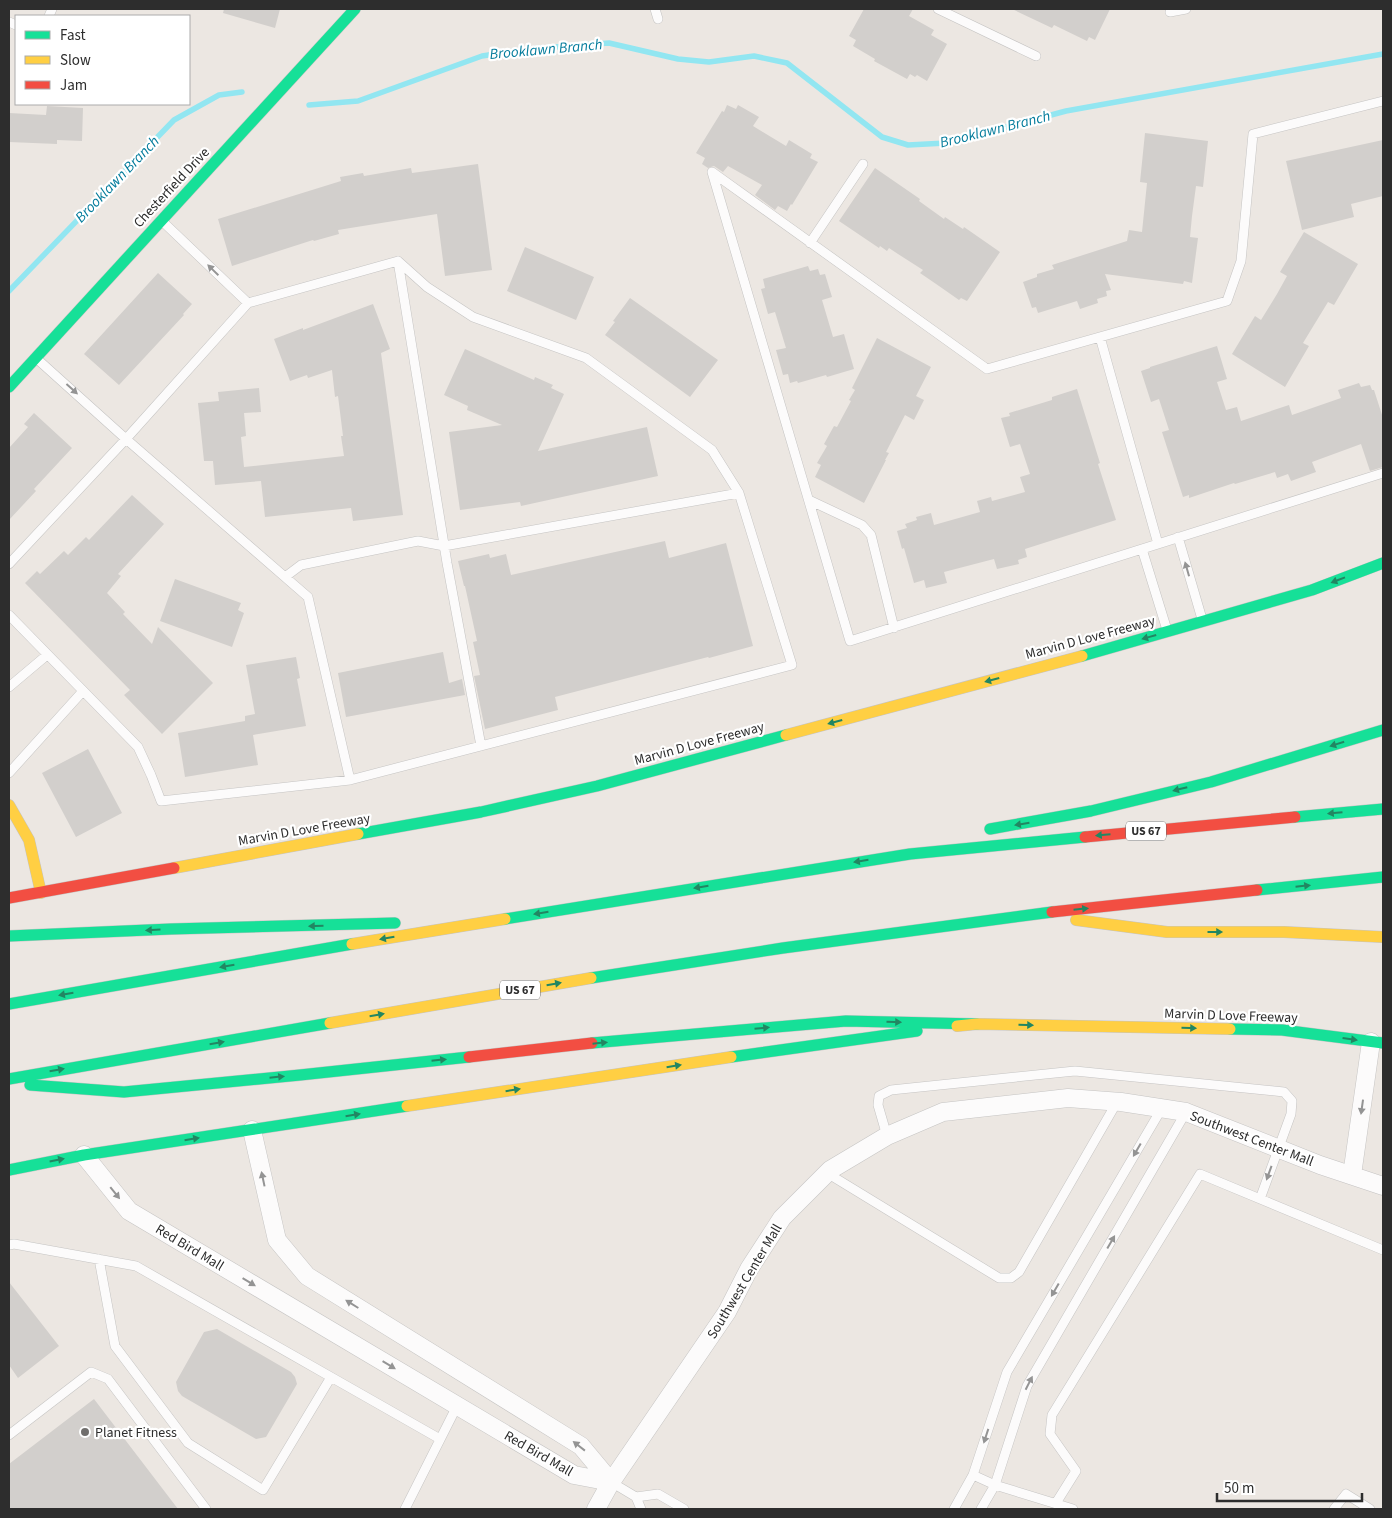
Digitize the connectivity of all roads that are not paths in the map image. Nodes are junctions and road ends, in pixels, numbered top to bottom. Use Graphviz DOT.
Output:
graph roads {
  1 [pos="355,9"];
  2 [pos="656,9"];
  3 [pos="938,9"];
  4 [pos="1172,9"];
  5 [pos="1186,9"];
  6 [pos="658,18"];
  7 [pos="1036,56"];
  8 [pos="1383,101"];
  9 [pos="862,164"];
  10 [pos="161,220"];
  11 [pos="810,243"];
  12 [pos="398,262"];
  13 [pos="248,304"];
  14 [pos="1100,337"];
  15 [pos="35,356"];
  16 [pos="9,387"];
  17 [pos="126,439"];
  18 [pos="1383,473"];
  19 [pos="739,493"];
  20 [pos="809,500"];
  21 [pos="1178,538"];
  22 [pos="1158,544"];
  23 [pos="444,546"];
  24 [pos="1142,549"];
  25 [pos="1383,563"];
  26 [pos="9,564"];
  27 [pos="285,577"];
  28 [pos="9,615"];
  29 [pos="1203,621"];
  30 [pos="894,628"];
  31 [pos="1167,631"];
  32 [pos="47,654"];
  33 [pos="9,687"];
  34 [pos="83,691"];
  35 [pos="1383,730"];
  36 [pos="481,746"];
  37 [pos="9,773"];
  38 [pos="350,780"];
  39 [pos="9,805"];
  40 [pos="1383,809"];
  41 [pos="976,832"];
  42 [pos="932,842"];
  43 [pos="910,854"];
  44 [pos="1383,877"];
  45 [pos="41,893"];
  46 [pos="9,898"];
  47 [pos="1033,914"];
  48 [pos="452,927"];
  49 [pos="9,936"];
  50 [pos="1383,937"];
  51 [pos="9,1004"];
  52 [pos="977,1024"];
  53 [pos="1377,1042"];
  54 [pos="9,1079"];
  55 [pos="9,1084"];
  56 [pos="1117,1102"];
  57 [pos="1162,1108"];
  58 [pos="1186,1112"];
  59 [pos="252,1130"];
  60 [pos="887,1136"];
  61 [pos="1278,1148"];
  62 [pos="84,1155"];
  63 [pos="9,1170"];
  64 [pos="827,1173"];
  65 [pos="1352,1176"];
  66 [pos="1383,1186"];
  67 [pos="1260,1199"];
  68 [pos="9,1245"];
  69 [pos="1383,1250"];
  70 [pos="98,1259"];
  71 [pos="331,1377"];
  72 [pos="457,1406"];
  73 [pos="9,1435"];
  74 [pos="440,1439"];
  75 [pos="973,1475"];
  76 [pos="611,1482"];
  77 [pos="995,1485"];
  78 [pos="636,1497"];
  79 [pos="1056,1503"];
  80 [pos="206,1509"];
  81 [pos="405,1509"];
  82 [pos="596,1509"];
  83 [pos="641,1509"];
  84 [pos="684,1509"];
  85 [pos="954,1509"];
  86 [pos="981,1509"];
  87 [pos="1073,1509"];
  88 [pos="1334,1509"];
  89 [pos="1370,1509"];
  1 -- 10 [label="main road, Chesterfield Drive"];
  2 -- 6 [label="lane"];
  3 -- 7 [label="lane"];
  4 -- 5 [label="lane"];
  8 -- 14 [label="lane"];
  9 -- 11 [label="lane"];
  13 -- 10 [label="lane, one-way"];
  10 -- 15 [label="main road, Chesterfield Drive"];
  11 -- 14 [label="lane"];
  11 -- 20 [label="lane"];
  12 -- 13 [label="lane"];
  12 -- 19 [label="lane"];
  12 -- 23 [label="lane"];
  13 -- 17 [label="lane"];
  14 -- 22 [label="lane"];
  15 -- 16 [label="main road, Chesterfield Drive"];
  15 -- 17 [label="lane, one-way"];
  17 -- 26 [label="lane"];
  17 -- 27 [label="lane"];
  18 -- 21 [label="lane"];
  19 -- 23 [label="lane"];
  19 -- 36 [label="lane"];
  20 -- 30 [label="lane"];
  20 -- 30 [label="lane"];
  21 -- 22 [label="lane"];
  29 -- 21 [label="lane, one-way"];
  22 -- 24 [label="lane"];
  23 -- 27 [label="lane"];
  23 -- 36 [label="lane"];
  24 -- 30 [label="lane"];
  24 -- 31 [label="lane"];
  25 -- 29 [label="main road, Marvin D Love Freeway, one-way"];
  27 -- 38 [label="lane"];
  28 -- 32 [label="lane"];
  29 -- 31 [label="main road, Marvin D Love Freeway"];
  31 -- 45 [label="main road, Marvin D Love Freeway, one-way"];
  32 -- 33 [label="lane"];
  32 -- 34 [label="lane"];
  34 -- 37 [label="lane"];
  34 -- 38 [label="lane"];
  35 -- 41 [label="main road, one-way"];
  36 -- 38 [label="lane"];
  39 -- 45 [label="main road"];
  40 -- 43 [label="main road, US 67, one-way"];
  42 -- 43 [label="main road"];
  43 -- 48 [label="main road, US 67, one-way"];
  47 -- 44 [label="main road, US 67, one-way"];
  45 -- 46 [label="main road, Marvin D Love Freeway"];
  47 -- 50 [label="main road, one-way"];
  54 -- 47 [label="main road, US 67, one-way"];
  48 -- 49 [label="main road, one-way"];
  48 -- 51 [label="main road, US 67, one-way"];
  52 -- 53 [label="main road, Marvin D Love Freeway, one-way"];
  55 -- 52 [label="main road, one-way"];
  59 -- 52 [label="main road, Marvin D Love Freeway, one-way"];
  53 -- 65 [label="street, one-way"];
  56 -- 57 [label="street, Southwest Center Mall"];
  56 -- 60 [label="street, Southwest Center Mall"];
  56 -- 64 [label="lane"];
  57 -- 58 [label="street, Southwest Center Mall"];
  57 -- 75 [label="lane, one-way"];
  58 -- 61 [label="street, Southwest Center Mall"];
  77 -- 58 [label="lane, one-way"];
  62 -- 59 [label="main road, Marvin D Love Freeway, one-way"];
  76 -- 59 [label="street, Red Bird Mall, one-way"];
  60 -- 61 [label="lane"];
  60 -- 64 [label="street, Southwest Center Mall"];
  61 -- 65 [label="street, Southwest Center Mall"];
  61 -- 67 [label="lane, one-way"];
  63 -- 62 [label="main road, Marvin D Love Freeway, one-way"];
  62 -- 72 [label="street, Red Bird Mall, one-way"];
  64 -- 76 [label="street, Southwest Center Mall"];
  65 -- 66 [label="street, Southwest Center Mall"];
  67 -- 69 [label="lane"];
  67 -- 79 [label="lane"];
  68 -- 70 [label="lane"];
  70 -- 71 [label="lane"];
  70 -- 71 [label="lane"];
  71 -- 74 [label="lane"];
  72 -- 74 [label="lane"];
  72 -- 76 [label="street, Red Bird Mall"];
  73 -- 80 [label="lane"];
  74 -- 81 [label="lane"];
  75 -- 77 [label="lane"];
  75 -- 85 [label="lane"];
  76 -- 78 [label="lane"];
  76 -- 82 [label="street, Southwest Center Mall"];
  77 -- 79 [label="lane"];
  77 -- 86 [label="lane"];
  78 -- 83 [label="lane"];
  78 -- 84 [label="lane"];
  79 -- 87 [label="lane"];
  88 -- 89 [label="lane"];
}
